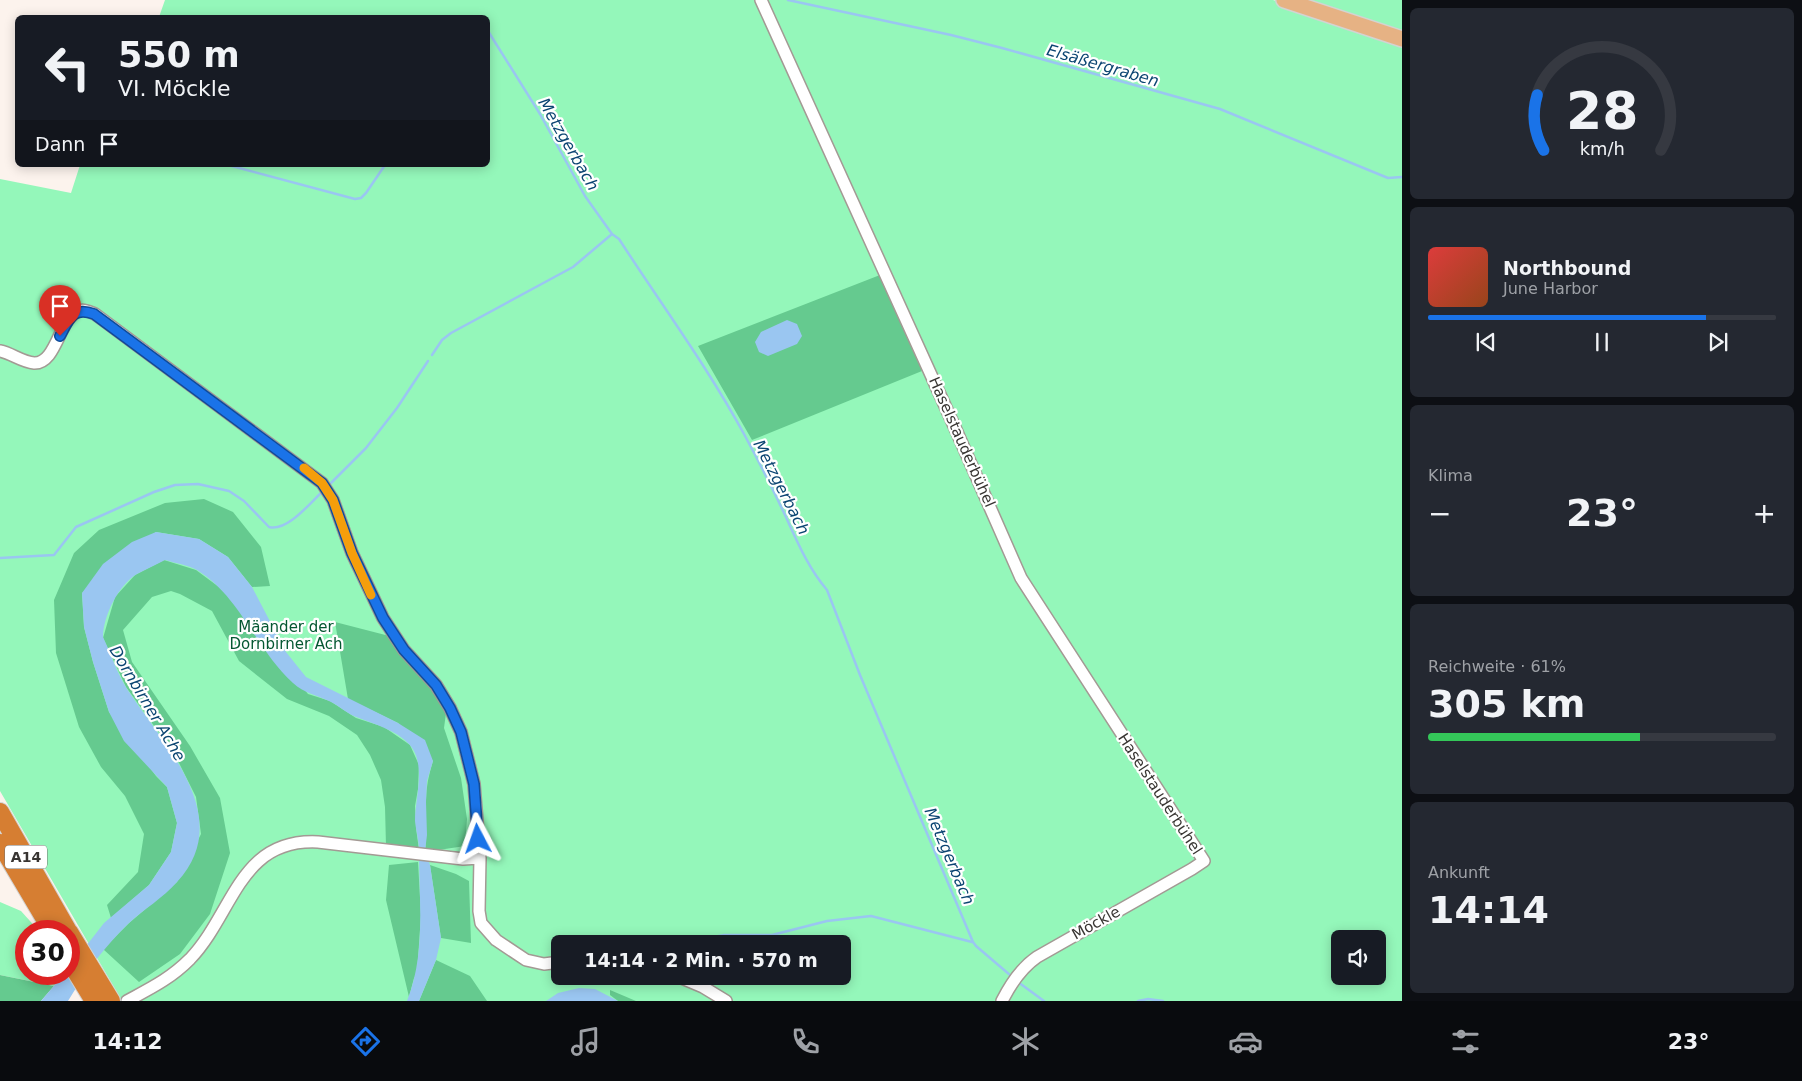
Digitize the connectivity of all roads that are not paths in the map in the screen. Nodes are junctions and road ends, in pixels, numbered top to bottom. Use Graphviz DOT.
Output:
graph roads {
  1 [pos="761,0"];
  2 [pos="1284,0"];
  3 [pos="1402,39"];
  4 [pos="0,351"];
  5 [pos="0,812"];
  6 [pos="0,843"];
  7 [pos="480,858"];
  8 [pos="1204,861"];
  9 [pos="21,908"];
  10 [pos="35,920"];
  11 [pos="56,920"];
  12 [pos="58,920"];
  13 [pos="80,956"];
  14 [pos="551,963"];
  15 [pos="80,978"];
  16 [pos="698,985"];
  17 [pos="94,1001"];
  18 [pos="110,1001"];
  19 [pos="126,1001"];
  20 [pos="726,1001"];
  21 [pos="1002,1001"];
  1 -- 8 [label="street, Haselstauderbühel"];
  2 -- 3 [label="main road"];
  4 -- 7 [label="street"];
  5 -- 12 [label="highway, A14"];
  6 -- 11 [label="highway, A14"];
  7 -- 14 [label="street"];
  7 -- 19 [label="street"];
  8 -- 21 [label="street, Möckle"];
  9 -- 10 [label="highway"];
  13 -- 18 [label="highway, A14"];
  15 -- 17 [label="highway"];
  16 -- 20 [label="street"];
}
